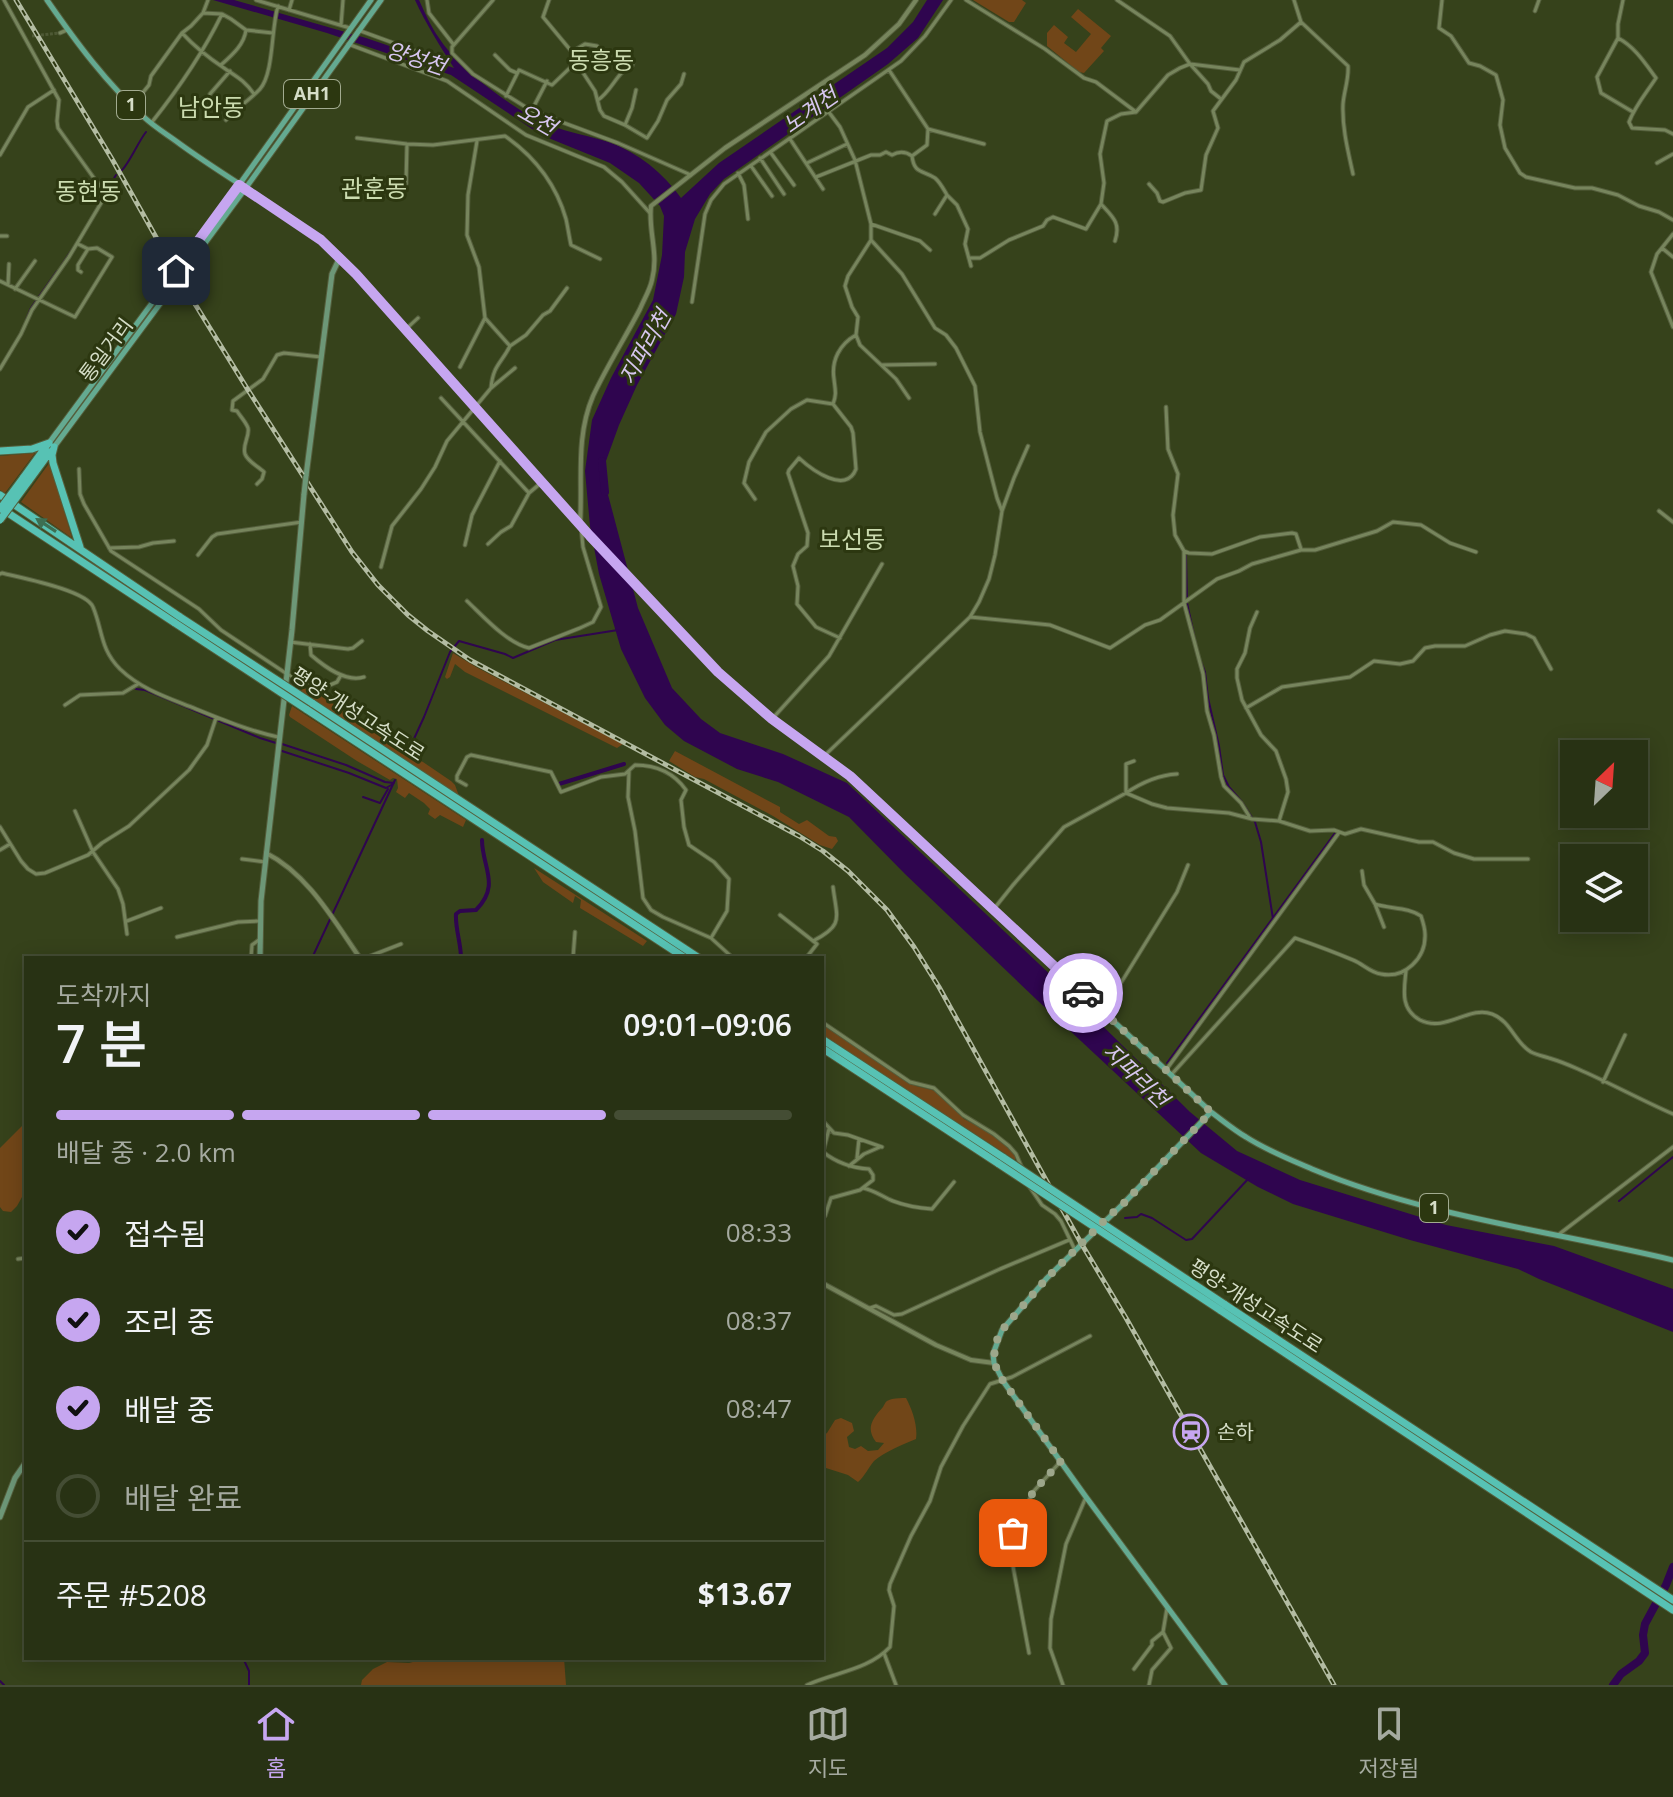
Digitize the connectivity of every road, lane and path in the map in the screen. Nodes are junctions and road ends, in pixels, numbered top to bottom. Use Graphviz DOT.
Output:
graph roads {
  1 [pos="4,0"];
  2 [pos="47,0"];
  3 [pos="208,0"];
  4 [pos="256,0"];
  5 [pos="292,0"];
  6 [pos="343,0"];
  7 [pos="371,0"];
  8 [pos="381,0"];
  9 [pos="427,0"];
  10 [pos="493,0"];
  11 [pos="549,0"];
  12 [pos="916,0"];
  13 [pos="951,0"];
  14 [pos="966,0"];
  15 [pos="1117,0"];
  16 [pos="1294,0"];
  17 [pos="1442,0"];
  18 [pos="1539,0"];
  19 [pos="1623,0"];
  20 [pos="278,8"];
  21 [pos="289,10"];
  22 [pos="1535,11"];
  23 [pos="203,13"];
  24 [pos="222,14"];
  25 [pos="1301,22"];
  26 [pos="341,25"];
  27 [pos="350,28"];
  28 [pos="67,30"];
  29 [pos="246,30"];
  30 [pos="358,30"];
  31 [pos="60,33"];
  32 [pos="182,33"];
  33 [pos="273,33"];
  34 [pos="32,36"];
  35 [pos="26,38"];
  36 [pos="1618,38"];
  37 [pos="348,44"];
  38 [pos="453,45"];
  39 [pos="597,46"];
  40 [pos="202,51"];
  41 [pos="572,52"];
  42 [pos="421,53"];
  43 [pos="495,55"];
  44 [pos="576,62"];
  45 [pos="633,63"];
  46 [pos="1190,64"];
  47 [pos="221,66"];
  48 [pos="889,70"];
  49 [pos="1240,70"];
  50 [pos="230,71"];
  51 [pos="517,73"];
  52 [pos="684,74"];
  53 [pos="547,81"];
  54 [pos="54,90"];
  55 [pos="636,90"];
  56 [pos="210,94"];
  57 [pos="254,94"];
  58 [pos="506,96"];
  59 [pos="1221,99"];
  60 [pos="598,100"];
  61 [pos="132,106"];
  62 [pos="532,111"];
  63 [pos="828,111"];
  64 [pos="1136,112"];
  65 [pos="1633,113"];
  66 [pos="226,120"];
  67 [pos="151,123"];
  68 [pos="625,125"];
  69 [pos="512,127"];
  70 [pos="928,129"];
  71 [pos="1673,134"];
  72 [pos="505,136"];
  73 [pos="357,138"];
  74 [pos="790,139"];
  75 [pos="477,140"];
  76 [pos="407,144"];
  77 [pos="848,144"];
  78 [pos="984,144"];
  79 [pos="770,151"];
  80 [pos="1673,154"];
  81 [pos="0,155"];
  82 [pos="912,156"];
  83 [pos="760,158"];
  84 [pos="855,160"];
  85 [pos="807,163"];
  86 [pos="1657,163"];
  87 [pos="750,165"];
  88 [pos="739,171"];
  89 [pos="1353,174"];
  90 [pos="691,175"];
  91 [pos="816,177"];
  92 [pos="406,184"];
  93 [pos="1149,184"];
  94 [pos="794,185"];
  95 [pos="242,187"];
  96 [pos="823,189"];
  97 [pos="784,194"];
  98 [pos="947,195"];
  99 [pos="772,196"];
  100 [pos="1101,204"];
  101 [pos="650,213"];
  102 [pos="935,214"];
  103 [pos="748,219"];
  104 [pos="1673,220"];
  105 [pos="871,224"];
  106 [pos="1673,234"];
  107 [pos="0,236"];
  108 [pos="7,236"];
  109 [pos="871,240"];
  110 [pos="1115,241"];
  111 [pos="77,243"];
  112 [pos="1662,248"];
  113 [pos="88,249"];
  114 [pos="930,250"];
  115 [pos="340,257"];
  116 [pos="1673,257"];
  117 [pos="969,258"];
  118 [pos="600,259"];
  119 [pos="35,261"];
  120 [pos="9,264"];
  121 [pos="971,266"];
  122 [pos="81,272"];
  123 [pos="0,281"];
  124 [pos="8,285"];
  125 [pos="567,288"];
  126 [pos="15,289"];
  127 [pos="37,299"];
  128 [pos="692,302"];
  129 [pos="418,318"];
  130 [pos="485,318"];
  131 [pos="1673,327"];
  132 [pos="406,330"];
  133 [pos="856,335"];
  134 [pos="510,346"];
  135 [pos="321,357"];
  136 [pos="935,364"];
  137 [pos="882,365"];
  138 [pos="460,367"];
  139 [pos="515,368"];
  140 [pos="0,369"];
  141 [pos="491,388"];
  142 [pos="441,398"];
  143 [pos="909,398"];
  144 [pos="833,404"];
  145 [pos="475,407"];
  146 [pos="1166,407"];
  147 [pos="462,421"];
  148 [pos="51,445"];
  149 [pos="1028,446"];
  150 [pos="0,451"];
  151 [pos="500,461"];
  152 [pos="79,469"];
  153 [pos="26,480"];
  154 [pos="542,482"];
  155 [pos="257,484"];
  156 [pos="529,493"];
  157 [pos="0,495"];
  158 [pos="755,499"];
  159 [pos="0,508"];
  160 [pos="1002,511"];
  161 [pos="1659,511"];
  162 [pos="0,520"];
  163 [pos="302,522"];
  164 [pos="1673,522"];
  165 [pos="580,525"];
  166 [pos="174,541"];
  167 [pos="488,544"];
  168 [pos="465,545"];
  169 [pos="109,548"];
  170 [pos="81,549"];
  171 [pos="1301,550"];
  172 [pos="1184,551"];
  173 [pos="1476,552"];
  174 [pos="198,555"];
  175 [pos="882,564"];
  176 [pos="381,567"];
  177 [pos="1,573"];
  178 [pos="467,601"];
  179 [pos="1184,603"];
  180 [pos="1257,612"];
  181 [pos="970,617"];
  182 [pos="177,620"];
  183 [pos="840,638"];
  184 [pos="362,641"];
  185 [pos="290,642"];
  186 [pos="310,644"];
  187 [pos="1551,669"];
  188 [pos="287,674"];
  189 [pos="341,675"];
  190 [pos="364,677"];
  191 [pos="138,684"];
  192 [pos="65,705"];
  193 [pos="309,706"];
  194 [pos="1246,708"];
  195 [pos="216,719"];
  196 [pos="772,719"];
  197 [pos="279,741"];
  198 [pos="823,757"];
  199 [pos="1134,761"];
  200 [pos="629,771"];
  201 [pos="1177,774"];
  202 [pos="466,785"];
  203 [pos="1126,793"];
  204 [pos="75,811"];
  205 [pos="1253,819"];
  206 [pos="1279,821"];
  207 [pos="0,827"];
  208 [pos="1339,833"];
  209 [pos="10,844"];
  210 [pos="0,850"];
  211 [pos="93,852"];
  212 [pos="266,853"];
  213 [pos="242,859"];
  214 [pos="1528,859"];
  215 [pos="265,862"];
  216 [pos="1188,865"];
  217 [pos="1362,871"];
  218 [pos="833,887"];
  219 [pos="1375,904"];
  220 [pos="161,908"];
  221 [pos="993,910"];
  222 [pos="780,915"];
  223 [pos="260,921"];
  224 [pos="126,922"];
  225 [pos="1384,927"];
  226 [pos="575,932"];
  227 [pos="127,934"];
  228 [pos="177,937"];
  229 [pos="711,938"];
  230 [pos="260,939"];
  231 [pos="813,941"];
  232 [pos="401,944"];
  233 [pos="251,956"];
  234 [pos="260,956"];
  235 [pos="361,956"];
  236 [pos="368,956"];
  237 [pos="573,956"];
  238 [pos="682,956"];
  239 [pos="696,956"];
  240 [pos="731,956"];
  241 [pos="808,956"];
  242 [pos="1406,971"];
  243 [pos="1103,1012"];
  244 [pos="824,1023"];
  245 [pos="1625,1035"];
  246 [pos="824,1040"];
  247 [pos="824,1049"];
  248 [pos="1169,1072"];
  249 [pos="1603,1082"];
  250 [pos="1211,1112"];
  251 [pos="1673,1114"];
  252 [pos="824,1123"];
  253 [pos="829,1129"];
  254 [pos="859,1139"];
  255 [pos="824,1143"];
  256 [pos="1673,1147"];
  257 [pos="824,1153"];
  258 [pos="857,1158"];
  259 [pos="1001,1161"];
  260 [pos="849,1166"];
  261 [pos="954,1182"];
  262 [pos="863,1188"];
  263 [pos="824,1216"];
  264 [pos="1558,1235"];
  265 [pos="1069,1240"];
  266 [pos="1075,1250"];
  267 [pos="24,1258"];
  268 [pos="18,1259"];
  269 [pos="1673,1260"];
  270 [pos="824,1284"];
  271 [pos="870,1308"];
  272 [pos="1090,1336"];
  273 [pos="994,1363"];
  274 [pos="1003,1381"];
  275 [pos="1061,1461"];
  276 [pos="24,1465"];
  277 [pos="1086,1497"];
  278 [pos="0,1517"];
  279 [pos="1671,1604"];
  280 [pos="1167,1608"];
  281 [pos="1163,1632"];
  282 [pos="884,1653"];
  283 [pos="1029,1653"];
  284 [pos="1134,1669"];
  285 [pos="807,1685"];
  286 [pos="896,1685"];
  287 [pos="1063,1685"];
  288 [pos="1149,1685"];
  289 [pos="1225,1685"];
  1 -- 35 [label="street"];
  2 -- 28 [label="main road, 1"];
  3 -- 23 [label="street"];
  4 -- 20 [label="street"];
  5 -- 21 [label="street"];
  6 -- 26 [label="street"];
  7 -- 27 [label="main road, 통일거리 / AH1"];
  8 -- 30 [label="main road, 통일거리 / AH1"];
  9 -- 38 [label="street"];
  10 -- 38 [label="street"];
  11 -- 41 [label="street"];
  12 -- 90 [label="street"];
  13 -- 48 [label="street"];
  14 -- 64 [label="street"];
  15 -- 46 [label="street"];
  16 -- 25 [label="street"];
  17 -- 104 [label="street"];
  18 -- 22 [label="street"];
  19 -- 36 [label="street"];
  20 -- 21 [label="street"];
  20 -- 33 [label="street"];
  21 -- 26 [label="street"];
  23 -- 24 [label="street"];
  23 -- 32 [label="street"];
  24 -- 29 [label="street"];
  24 -- 40 [label="street"];
  25 -- 49 [label="street"];
  25 -- 89 [label="street"];
  26 -- 27 [label="street"];
  27 -- 95 [label="main road, 통일거리 / AH1"];
  28 -- 31 [label="street"];
  28 -- 61 [label="main road, 1"];
  29 -- 33 [label="street"];
  29 -- 47 [label="street"];
  30 -- 37 [label="main road, 통일거리 / AH1"];
  30 -- 42 [label="street"];
  32 -- 40 [label="street"];
  32 -- 61 [label="street"];
  33 -- 57 [label="street"];
  34 -- 35 [label="street"];
  35 -- 54 [label="street"];
  36 -- 65 [label="street"];
  36 -- 65 [label="street"];
  37 -- 69 [label="street"];
  37 -- 95 [label="main road, 통일거리 / AH1"];
  38 -- 58 [label="street"];
  39 -- 41 [label="street"];
  40 -- 47 [label="street"];
  40 -- 67 [label="street"];
  41 -- 44 [label="street"];
  43 -- 51 [label="street"];
  44 -- 53 [label="street"];
  44 -- 60 [label="street"];
  45 -- 60 [label="street"];
  46 -- 49 [label="street"];
  46 -- 59 [label="street"];
  46 -- 64 [label="street"];
  47 -- 50 [label="street"];
  48 -- 63 [label="street"];
  48 -- 70 [label="street"];
  49 -- 59 [label="street"];
  50 -- 56 [label="street"];
  50 -- 57 [label="street"];
  51 -- 53 [label="street"];
  51 -- 58 [label="street"];
  52 -- 68 [label="street"];
  53 -- 62 [label="street"];
  54 -- 81 [label="street"];
  54 -- 111 [label="street"];
  55 -- 68 [label="street"];
  57 -- 66 [label="street"];
  58 -- 62 [label="street"];
  59 -- 93 [label="street"];
  60 -- 68 [label="street"];
  61 -- 67 [label="main road, 1"];
  62 -- 90 [label="street"];
  63 -- 74 [label="street"];
  63 -- 77 [label="street"];
  64 -- 100 [label="street"];
  65 -- 71 [label="street"];
  67 -- 95 [label="main road, 1"];
  69 -- 72 [label="street"];
  69 -- 101 [label="street"];
  70 -- 78 [label="street"];
  70 -- 82 [label="street"];
  72 -- 75 [label="street"];
  72 -- 118 [label="street"];
  73 -- 76 [label="street"];
  74 -- 79 [label="street"];
  74 -- 85 [label="street"];
  75 -- 76 [label="street"];
  75 -- 130 [label="street"];
  76 -- 92 [label="street"];
  77 -- 84 [label="street"];
  77 -- 85 [label="street"];
  79 -- 83 [label="street"];
  79 -- 94 [label="street"];
  80 -- 86 [label="street"];
  82 -- 84 [label="street"];
  82 -- 98 [label="street"];
  83 -- 87 [label="street"];
  83 -- 97 [label="street"];
  84 -- 91 [label="street"];
  84 -- 105 [label="street"];
  85 -- 91 [label="street"];
  87 -- 88 [label="street"];
  87 -- 99 [label="street"];
  88 -- 103 [label="street"];
  88 -- 128 [label="street"];
  90 -- 101 [label="street"];
  91 -- 96 [label="street"];
  95 -- 115 [label="main road, 1"];
  95 -- 148 [label="main road, 통일거리 / AH1"];
  98 -- 102 [label="street"];
  98 -- 117 [label="street"];
  100 -- 110 [label="street"];
  100 -- 117 [label="street"];
  101 -- 165 [label="street"];
  105 -- 109 [label="street"];
  105 -- 114 [label="street"];
  106 -- 112 [label="street"];
  107 -- 108 [label="street"];
  109 -- 133 [label="street"];
  109 -- 160 [label="street"];
  111 -- 113 [label="street"];
  111 -- 127 [label="street"];
  112 -- 116 [label="street"];
  112 -- 131 [label="street"];
  113 -- 122 [label="street"];
  113 -- 127 [label="street"];
  115 -- 132 [label="main road, 1"];
  115 -- 135 [label="main road"];
  117 -- 121 [label="street"];
  119 -- 126 [label="street"];
  120 -- 124 [label="street"];
  123 -- 124 [label="street"];
  124 -- 126 [label="street"];
  125 -- 134 [label="street"];
  126 -- 127 [label="street"];
  127 -- 140 [label="street"];
  129 -- 132 [label="street"];
  130 -- 134 [label="street"];
  130 -- 138 [label="street"];
  132 -- 145 [label="main road, 1"];
  133 -- 137 [label="street"];
  133 -- 144 [label="street"];
  134 -- 141 [label="street"];
  135 -- 155 [label="street"];
  135 -- 163 [label="main road, bridge"];
  136 -- 137 [label="street"];
  137 -- 143 [label="street"];
  139 -- 141 [label="street"];
  141 -- 145 [label="street"];
  142 -- 147 [label="street"];
  144 -- 158 [label="street"];
  144 -- 183 [label="street"];
  145 -- 147 [label="street"];
  145 -- 154 [label="main road, 1"];
  146 -- 172 [label="street"];
  147 -- 151 [label="street"];
  147 -- 176 [label="street"];
  148 -- 150 [label="highway"];
  148 -- 153 [label="highway"];
  148 -- 170 [label="highway"];
  149 -- 160 [label="street"];
  151 -- 156 [label="street"];
  151 -- 168 [label="street"];
  152 -- 169 [label="street"];
  153 -- 159 [label="highway, bridge"];
  153 -- 162 [label="highway, bridge"];
  154 -- 156 [label="street"];
  154 -- 165 [label="main road, 1"];
  156 -- 167 [label="street"];
  170 -- 157 [label="highway, 평양-개성고속도로, one-way"];
  159 -- 182 [label="highway, 평양-개성고속도로"];
  160 -- 181 [label="street"];
  161 -- 164 [label="street"];
  163 -- 174 [label="street"];
  163 -- 185 [label="main road"];
  165 -- 178 [label="street"];
  165 -- 196 [label="main road, 1"];
  166 -- 169 [label="street"];
  169 -- 188 [label="street"];
  170 -- 182 [label="highway, 평양-개성고속도로"];
  171 -- 172 [label="street"];
  171 -- 173 [label="street"];
  171 -- 179 [label="street"];
  172 -- 179 [label="street"];
  175 -- 183 [label="street"];
  177 -- 191 [label="street"];
  179 -- 181 [label="street"];
  179 -- 205 [label="street"];
  180 -- 194 [label="street"];
  181 -- 198 [label="street"];
  182 -- 193 [label="highway, 평양-개성고속도로, bridge"];
  183 -- 196 [label="street"];
  184 -- 186 [label="street"];
  185 -- 186 [label="street"];
  185 -- 188 [label="main road"];
  186 -- 189 [label="street"];
  187 -- 194 [label="street"];
  188 -- 189 [label="street"];
  188 -- 197 [label="main road"];
  189 -- 190 [label="street"];
  191 -- 192 [label="street"];
  191 -- 195 [label="street"];
  193 -- 238 [label="highway, 평양-개성고속도로"];
  193 -- 239 [label="highway, 평양-개성고속도로"];
  194 -- 206 [label="street"];
  195 -- 197 [label="street"];
  195 -- 211 [label="street"];
  196 -- 198 [label="main road, 1"];
  197 -- 212 [label="main road"];
  198 -- 221 [label="main road, 1"];
  199 -- 203 [label="street"];
  200 -- 202 [label="street"];
  200 -- 229 [label="street"];
  200 -- 229 [label="street"];
  201 -- 203 [label="street"];
  203 -- 205 [label="street"];
  203 -- 221 [label="street"];
  204 -- 211 [label="street"];
  205 -- 206 [label="street"];
  206 -- 208 [label="street"];
  207 -- 209 [label="street"];
  208 -- 214 [label="street"];
  208 -- 248 [label="street"];
  209 -- 210 [label="street"];
  209 -- 211 [label="street"];
  211 -- 224 [label="street"];
  212 -- 215 [label="main road"];
  212 -- 235 [label="street"];
  213 -- 215 [label="street"];
  215 -- 223 [label="main road"];
  216 -- 243 [label="street"];
  217 -- 219 [label="street"];
  218 -- 231 [label="street"];
  219 -- 225 [label="street"];
  219 -- 242 [label="street"];
  220 -- 224 [label="street"];
  221 -- 243 [label="main road, 1"];
  222 -- 231 [label="street"];
  223 -- 228 [label="street"];
  223 -- 230 [label="main road"];
  224 -- 227 [label="street"];
  226 -- 237 [label="street"];
  229 -- 240 [label="street"];
  230 -- 233 [label="street"];
  230 -- 234 [label="main road"];
  231 -- 241 [label="street"];
  232 -- 236 [label="street"];
  242 -- 248 [label="street"];
  242 -- 249 [label="street"];
  243 -- 248 [label="main road, 1"];
  244 -- 265 [label="street"];
  245 -- 249 [label="street"];
  246 -- 259 [label="highway, 평양-개성고속도로"];
  247 -- 259 [label="highway, 평양-개성고속도로"];
  248 -- 250 [label="main road, 1"];
  249 -- 251 [label="street"];
  250 -- 264 [label="main road, 1"];
  250 -- 266 [label="main road"];
  252 -- 253 [label="street"];
  253 -- 254 [label="street"];
  253 -- 255 [label="street"];
  254 -- 258 [label="street"];
  254 -- 258 [label="street"];
  256 -- 264 [label="street"];
  257 -- 260 [label="street"];
  258 -- 260 [label="street"];
  259 -- 279 [label="highway, 평양-개성고속도로, bridge"];
  260 -- 262 [label="street"];
  261 -- 262 [label="street"];
  262 -- 263 [label="street"];
  264 -- 269 [label="main road, 1"];
  265 -- 266 [label="street"];
  265 -- 271 [label="street"];
  266 -- 273 [label="main road"];
  267 -- 268 [label="street"];
  270 -- 271 [label="street"];
  271 -- 273 [label="street"];
  272 -- 274 [label="street"];
  273 -- 274 [label="main road"];
  274 -- 275 [label="main road"];
  274 -- 282 [label="street"];
  275 -- 277 [label="main road"];
  275 -- 283 [label="street"];
  276 -- 278 [label="main road"];
  277 -- 280 [label="main road"];
  277 -- 287 [label="street"];
  280 -- 281 [label="street"];
  280 -- 289 [label="main road"];
  281 -- 284 [label="street"];
  281 -- 288 [label="street"];
  282 -- 285 [label="street"];
  282 -- 286 [label="street"];
}
